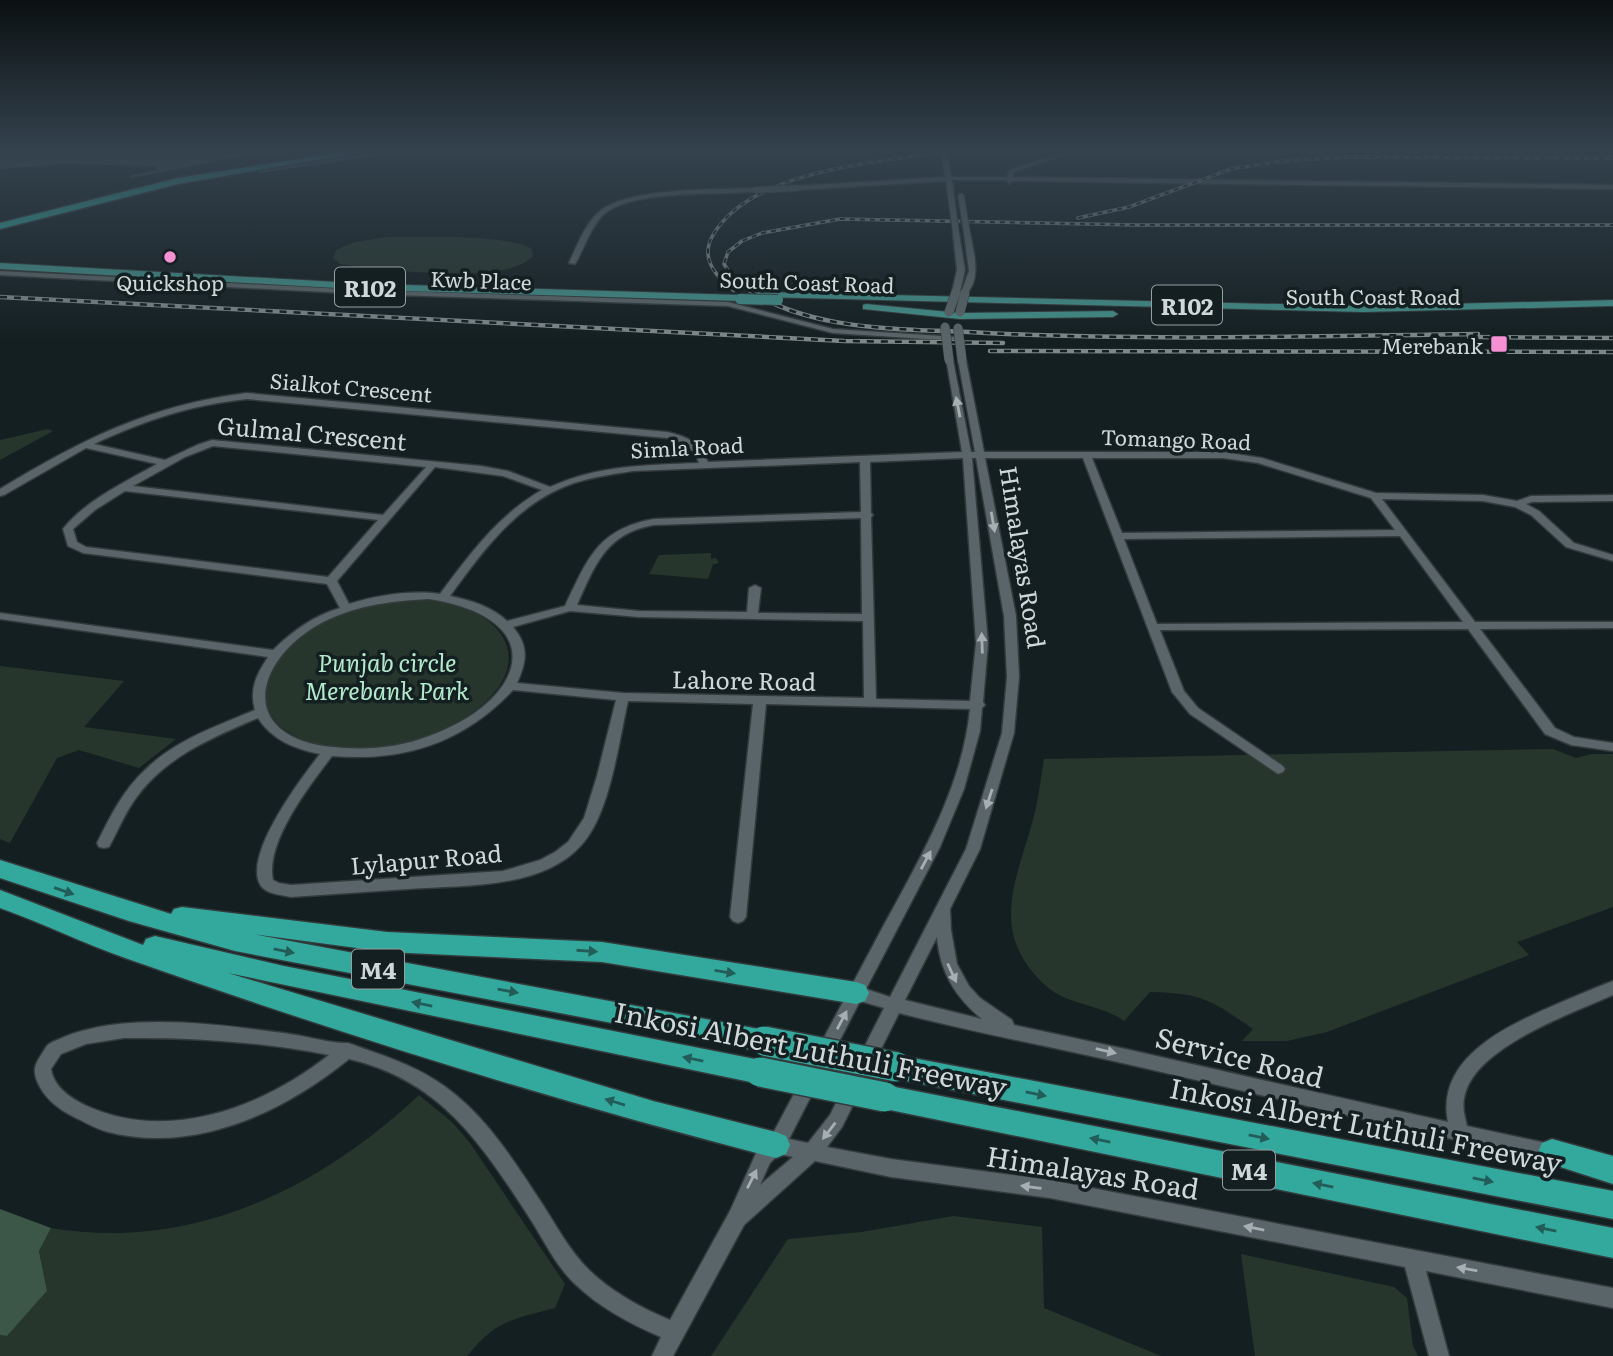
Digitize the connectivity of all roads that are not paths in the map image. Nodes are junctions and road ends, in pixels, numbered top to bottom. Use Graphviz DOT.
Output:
graph roads {
  1 [pos="40,215"];
  2 [pos="66,215"];
  3 [pos="600,215"];
  4 [pos="954,215"];
  5 [pos="964,215"];
  6 [pos="0,226"];
  7 [pos="0,236"];
  8 [pos="573,262"];
  9 [pos="0,263"];
  10 [pos="0,273"];
  11 [pos="961,291"];
  12 [pos="760,293"];
  13 [pos="735,296"];
  14 [pos="777,300"];
  15 [pos="1613,303"];
  16 [pos="1177,305"];
  17 [pos="1481,306"];
  18 [pos="1613,310"];
  19 [pos="1281,311"];
  20 [pos="1196,312"];
  21 [pos="960,314"];
  22 [pos="1490,314"];
  23 [pos="947,319"];
  24 [pos="857,334"];
  25 [pos="944,338"];
  26 [pos="957,339"];
  27 [pos="86,444"];
  28 [pos="967,454"];
  29 [pos="982,454"];
  30 [pos="1086,454"];
  31 [pos="865,459"];
  32 [pos="166,463"];
  33 [pos="433,464"];
  34 [pos="704,464"];
  35 [pos="125,488"];
  36 [pos="550,490"];
  37 [pos="0,493"];
  38 [pos="1375,496"];
  39 [pos="1613,498"];
  40 [pos="1518,504"];
  41 [pos="868,515"];
  42 [pos="384,518"];
  43 [pos="1403,533"];
  44 [pos="1118,536"];
  45 [pos="1613,558"];
  46 [pos="331,581"];
  47 [pos="755,588"];
  48 [pos="444,597"];
  49 [pos="570,608"];
  50 [pos="346,609"];
  51 [pos="0,616"];
  52 [pos="752,616"];
  53 [pos="869,618"];
  54 [pos="507,625"];
  55 [pos="1613,625"];
  56 [pos="1472,626"];
  57 [pos="1154,627"];
  58 [pos="276,654"];
  59 [pos="508,686"];
  60 [pos="623,697"];
  61 [pos="760,701"];
  62 [pos="870,702"];
  63 [pos="979,705"];
  64 [pos="261,712"];
  65 [pos="1613,747"];
  66 [pos="329,751"];
  67 [pos="1278,769"];
  68 [pos="104,843"];
  69 [pos="0,869"];
  70 [pos="13,904"];
  71 [pos="943,906"];
  72 [pos="128,912"];
  73 [pos="738,917"];
  74 [pos="1613,988"];
  75 [pos="856,993"];
  76 [pos="894,1005"];
  77 [pos="1016,1031"];
  78 [pos="348,1051"];
  79 [pos="1460,1134"];
  80 [pos="776,1145"];
  81 [pos="1552,1152"];
  82 [pos="810,1154"];
  83 [pos="1613,1163"];
  84 [pos="1613,1170"];
  85 [pos="1613,1205"];
  86 [pos="737,1218"];
  87 [pos="1613,1243"];
  88 [pos="1413,1260"];
  89 [pos="1613,1298"];
  90 [pos="673,1332"];
  91 [pos="662,1356"];
  92 [pos="1439,1356"];
  1 -- 6 [label="highway"];
  2 -- 7 [label="highway"];
  3 -- 8 [label="street, bridge"];
  4 -- 11 [label="street, Himalayas Road, bridge"];
  5 -- 11 [label="street, Himalayas Road, bridge"];
  9 -- 13 [label="main road, South Coast Road / R102"];
  9 -- 13 [label="main road, South Coast Road / R102"];
  10 -- 24 [label="street, Kwb Place"];
  11 -- 12 [label="main road"];
  11 -- 16 [label="main road"];
  11 -- 21 [label="street, Himalayas Road, bridge"];
  11 -- 23 [label="street, Himalayas Road, bridge"];
  12 -- 13 [label="main road, South Coast Road / R102"];
  12 -- 16 [label="main road, South Coast Road / R102"];
  13 -- 14 [label="main road, bridge"];
  14 -- 20 [label="main road, South Coast Road / R102"];
  14 -- 23 [label="main road"];
  15 -- 17 [label="main road, South Coast Road / R102"];
  16 -- 19 [label="main road, South Coast Road / R102"];
  17 -- 19 [label="main road, South Coast Road / R102"];
  17 -- 22 [label="main road"];
  18 -- 22 [label="main road, South Coast Road / R102"];
  19 -- 20 [label="main road, South Coast Road / R102"];
  19 -- 22 [label="main road, South Coast Road / R102"];
  20 -- 21 [label="main road"];
  21 -- 23 [label="main road"];
  21 -- 26 [label="street, Himalayas Road, bridge"];
  23 -- 25 [label="street, Himalayas Road, bridge"];
  24 -- 25 [label="street, Kwb Place"];
  25 -- 26 [label="street, Kwb Place, bridge"];
  28 -- 25 [label="street, Himalayas Road, one-way, bridge"];
  26 -- 29 [label="street, Himalayas Road, bridge"];
  27 -- 32 [label="street"];
  27 -- 34 [label="street, Sialkot Crescent"];
  27 -- 37 [label="street, Sialkot Crescent"];
  28 -- 29 [label="street, Simla Road"];
  28 -- 31 [label="street, Simla Road"];
  63 -- 28 [label="street, Himalayas Road, one-way"];
  29 -- 30 [label="street, Tomango Road"];
  29 -- 71 [label="street, Himalayas Road, one-way"];
  30 -- 38 [label="street, Tomango Road"];
  30 -- 44 [label="street"];
  31 -- 34 [label="street, Simla Road"];
  31 -- 41 [label="street"];
  32 -- 33 [label="street, Gulmal Crescent"];
  32 -- 35 [label="street, Gulmal Crescent"];
  33 -- 36 [label="street, Gulmal Crescent"];
  33 -- 42 [label="street"];
  34 -- 36 [label="street, Simla Road"];
  35 -- 42 [label="street"];
  35 -- 46 [label="street, Gulmal Crescent"];
  36 -- 48 [label="street, Simla Road"];
  38 -- 40 [label="street, Tomango Road"];
  38 -- 43 [label="street"];
  39 -- 40 [label="street, Tomango Road"];
  40 -- 45 [label="street"];
  41 -- 49 [label="street"];
  41 -- 53 [label="street"];
  42 -- 46 [label="street"];
  43 -- 44 [label="street"];
  43 -- 56 [label="street"];
  44 -- 57 [label="street"];
  46 -- 50 [label="street"];
  47 -- 52 [label="street"];
  48 -- 50 [label="street"];
  48 -- 54 [label="street"];
  49 -- 52 [label="street"];
  49 -- 54 [label="street"];
  50 -- 58 [label="street"];
  51 -- 58 [label="street"];
  52 -- 53 [label="street"];
  53 -- 62 [label="street"];
  54 -- 59 [label="street"];
  55 -- 56 [label="street"];
  56 -- 57 [label="street"];
  56 -- 65 [label="street"];
  57 -- 67 [label="street"];
  58 -- 64 [label="street"];
  59 -- 60 [label="street, Lahore Road"];
  59 -- 66 [label="street"];
  60 -- 61 [label="street, Lahore Road"];
  60 -- 66 [label="street, Lylapur Road"];
  61 -- 62 [label="street, Lahore Road"];
  61 -- 73 [label="street"];
  62 -- 63 [label="street, Lahore Road"];
  75 -- 63 [label="street, Himalayas Road, one-way"];
  64 -- 66 [label="street"];
  64 -- 68 [label="street"];
  69 -- 72 [label="highway, Inkosi Albert Luthuli Freeway / M4, one-way"];
  80 -- 70 [label="highway, one-way"];
  87 -- 70 [label="highway, Inkosi Albert Luthuli Freeway / M4, one-way, bridge"];
  71 -- 76 [label="street, Himalayas Road"];
  71 -- 77 [label="street, one-way"];
  72 -- 75 [label="highway, one-way"];
  72 -- 85 [label="highway, Inkosi Albert Luthuli Freeway / M4, one-way, bridge"];
  74 -- 79 [label="street"];
  75 -- 76 [label="street, Service Road"];
  80 -- 75 [label="street, Himalayas Road, one-way"];
  76 -- 77 [label="street, Service Road"];
  76 -- 82 [label="street, Himalayas Road, one-way"];
  77 -- 79 [label="street, Service Road, one-way"];
  78 -- 78 [label="street"];
  78 -- 90 [label="street"];
  79 -- 81 [label="street, Service Road"];
  80 -- 82 [label="street, Himalayas Road"];
  86 -- 80 [label="street, Himalayas Road, one-way"];
  81 -- 83 [label="street, Service Road"];
  81 -- 84 [label="highway"];
  82 -- 86 [label="street, Himalayas Road"];
  88 -- 82 [label="street, Himalayas Road, one-way"];
  86 -- 90 [label="street, Himalayas Road"];
  89 -- 88 [label="street, Himalayas Road, one-way"];
  88 -- 92 [label="street"];
  90 -- 91 [label="street"];
}
